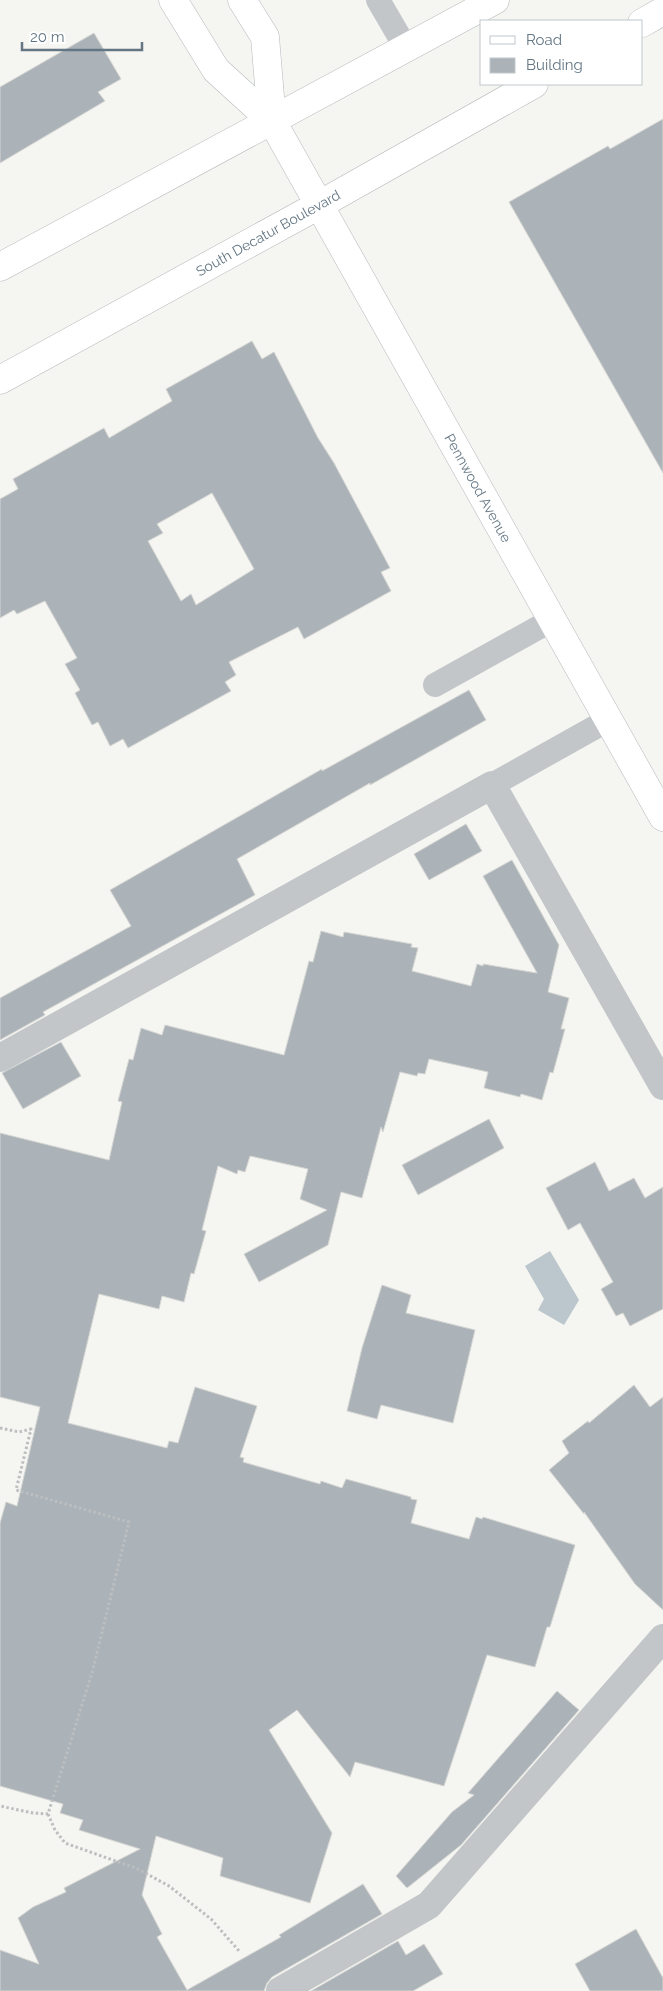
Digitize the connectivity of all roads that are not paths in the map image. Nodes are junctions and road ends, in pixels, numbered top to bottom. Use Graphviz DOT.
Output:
graph roads {
  1 [pos="173,0"];
  2 [pos="242,0"];
  3 [pos="378,0"];
  4 [pos="495,0"];
  5 [pos="663,11"];
  6 [pos="643,22"];
  7 [pos="406,48"];
  8 [pos="532,85"];
  9 [pos="272,121"];
  10 [pos="319,205"];
  11 [pos="0,267"];
  12 [pos="0,380"];
  13 [pos="552,620"];
  14 [pos="435,685"];
  15 [pos="608,720"];
  16 [pos="492,785"];
  17 [pos="663,817"];
  18 [pos="655,1053"];
  19 [pos="0,1058"];
  20 [pos="663,1086"];
  21 [pos="663,1638"];
  22 [pos="280,1991"];
  1 -- 9 [label="main road"];
  2 -- 9 [label="main road"];
  3 -- 7 [label="lane"];
  4 -- 7 [label="main road"];
  5 -- 6 [label="main road"];
  7 -- 9 [label="main road"];
  8 -- 10 [label="main road, South Decatur Boulevard"];
  9 -- 10 [label="main road, Pennwood Avenue"];
  9 -- 11 [label="main road"];
  10 -- 12 [label="main road, South Decatur Boulevard"];
  10 -- 13 [label="main road, Pennwood Avenue"];
  13 -- 14 [label="lane"];
  13 -- 15 [label="main road, Pennwood Avenue"];
  15 -- 16 [label="lane"];
  15 -- 17 [label="main road, Pennwood Avenue"];
  16 -- 18 [label="street"];
  16 -- 19 [label="street"];
  18 -- 20 [label="street"];
  21 -- 22 [label="street"];
}
